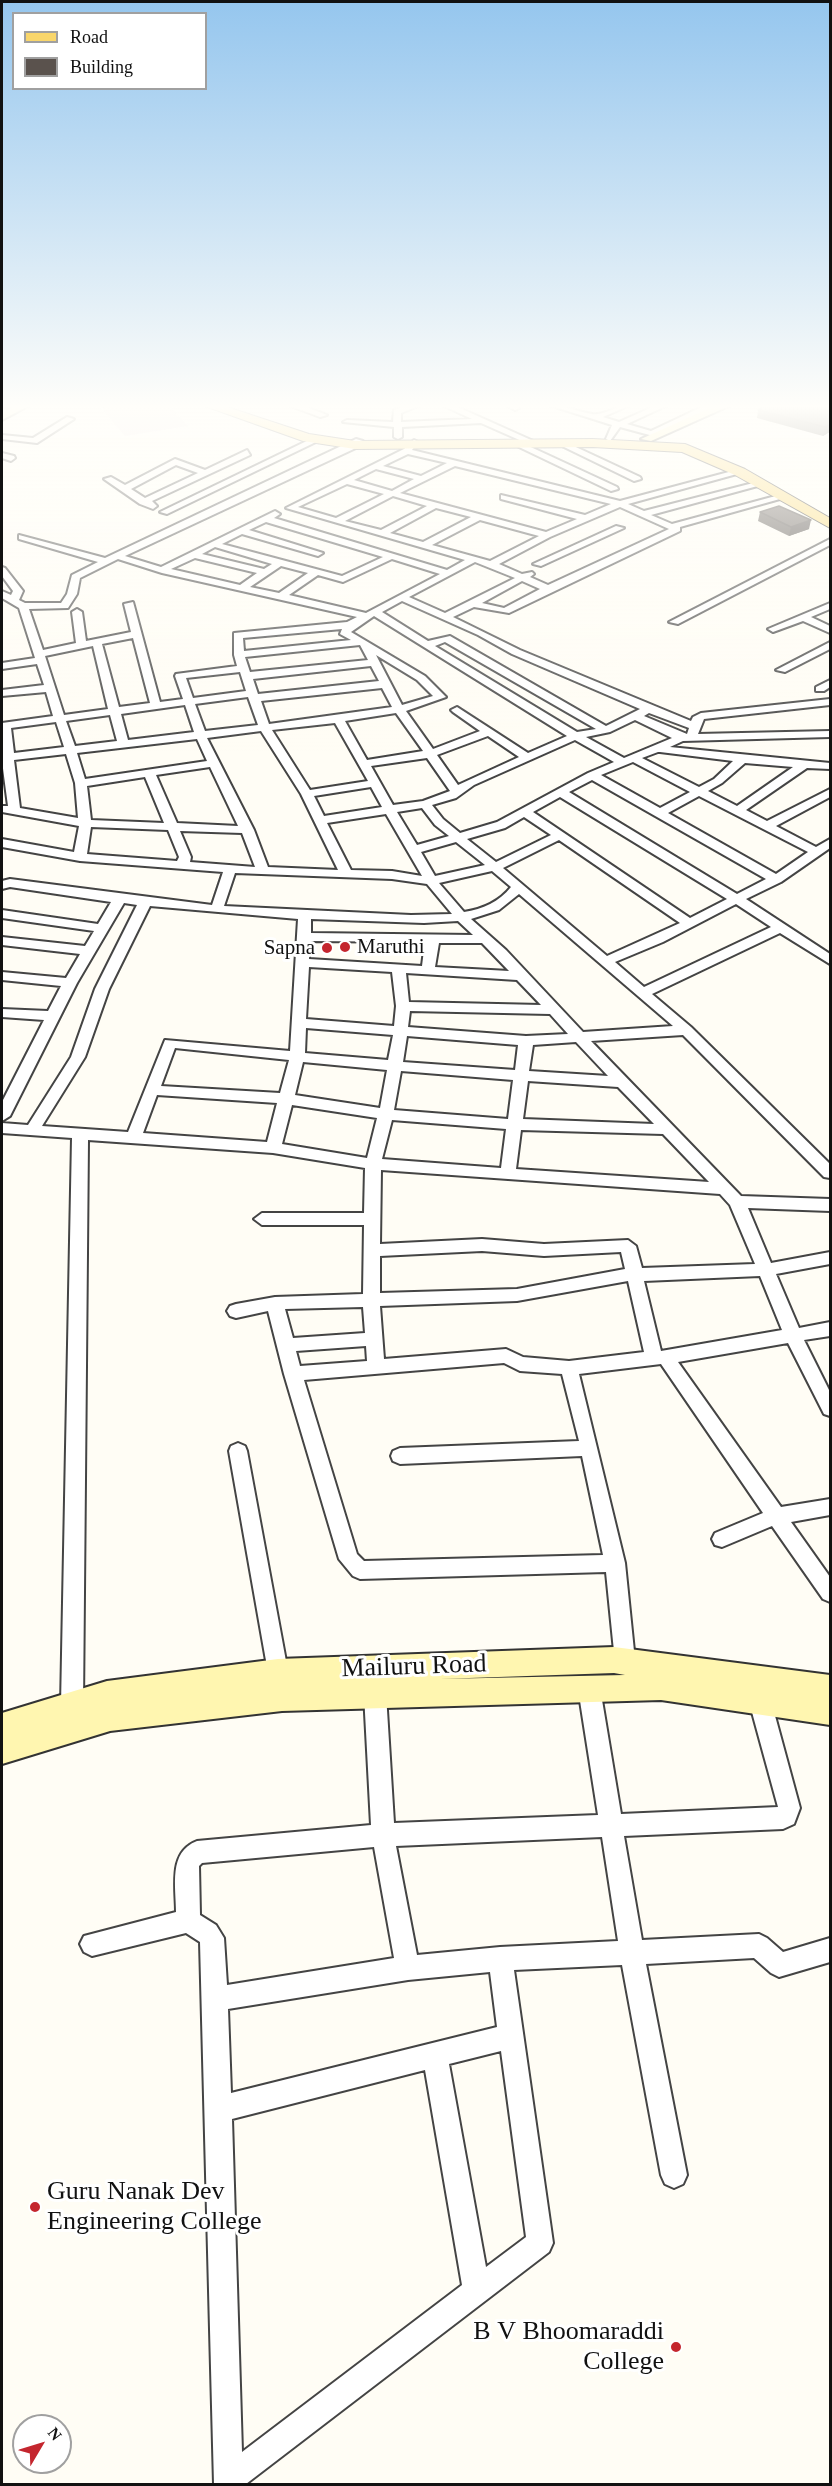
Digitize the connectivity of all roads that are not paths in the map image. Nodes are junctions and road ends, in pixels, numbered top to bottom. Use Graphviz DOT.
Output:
graph roads {
  1 [pos="181,521"];
  2 [pos="189,521"];
  3 [pos="262,521"];
  4 [pos="274,521"];
  5 [pos="337,521"];
  6 [pos="405,521"];
  7 [pos="465,521"];
  8 [pos="504,521"];
  9 [pos="579,521"];
  10 [pos="599,521"];
  11 [pos="659,521"];
  12 [pos="693,521"];
  13 [pos="185,523"];
  14 [pos="671,527"];
  15 [pos="619,528"];
  16 [pos="240,531"];
  17 [pos="629,532"];
  18 [pos="383,533"];
  19 [pos="547,535"];
  20 [pos="22,537"];
  21 [pos="639,537"];
  22 [pos="649,542"];
  23 [pos="831,542"];
  24 [pos="213,544"];
  25 [pos="424,545"];
  26 [pos="318,553"];
  27 [pos="192,554"];
  28 [pos="510,554"];
  29 [pos="117,556"];
  30 [pos="392,556"];
  31 [pos="474,559"];
  32 [pos="105,561"];
  33 [pos="280,563"];
  34 [pos="491,564"];
  35 [pos="2,570"];
  36 [pos="162,570"];
  37 [pos="553,570"];
  38 [pos="267,573"];
  39 [pos="315,573"];
  40 [pos="448,573"];
  41 [pos="523,578"];
  42 [pos="241,588"];
  43 [pos="548,589"];
  44 [pos="2,594"];
  45 [pos="280,597"];
  46 [pos="402,598"];
  47 [pos="18,604"];
  48 [pos="129,604"];
  49 [pos="474,604"];
  50 [pos="831,606"];
  51 [pos="77,612"];
  52 [pos="371,614"];
  53 [pos="444,616"];
  54 [pos="803,617"];
  55 [pos="674,622"];
  56 [pos="352,625"];
  57 [pos="773,629"];
  58 [pos="831,630"];
  59 [pos="137,634"];
  60 [pos="97,643"];
  61 [pos="364,643"];
  62 [pos="427,645"];
  63 [pos="831,645"];
  64 [pos="81,646"];
  65 [pos="315,648"];
  66 [pos="239,656"];
  67 [pos="39,657"];
  68 [pos="373,663"];
  69 [pos="2,666"];
  70 [pos="321,669"];
  71 [pos="781,670"];
  72 [pos="244,672"];
  73 [pos="385,684"];
  74 [pos="50,688"];
  75 [pos="2,693"];
  76 [pos="254,696"];
  77 [pos="831,702"];
  78 [pos="189,703"];
  79 [pos="156,707"];
  80 [pos="399,709"];
  81 [pos="649,709"];
  82 [pos="457,710"];
  83 [pos="116,712"];
  84 [pos="635,716"];
  85 [pos="60,718"];
  86 [pos="338,719"];
  87 [pos="3,725"];
  88 [pos="265,729"];
  89 [pos="606,730"];
  90 [pos="488,732"];
  91 [pos="689,734"];
  92 [pos="831,734"];
  93 [pos="201,736"];
  94 [pos="575,736"];
  95 [pos="123,744"];
  96 [pos="71,748"];
  97 [pos="660,749"];
  98 [pos="429,754"];
  99 [pos="5,757"];
  100 [pos="528,758"];
  101 [pos="627,759"];
  102 [pos="742,759"];
  103 [pos="214,764"];
  104 [pos="364,764"];
  105 [pos="803,765"];
  106 [pos="831,766"];
  107 [pos="150,774"];
  108 [pos="592,775"];
  109 [pos="81,783"];
  110 [pos="375,783"];
  111 [pos="456,792"];
  112 [pos="831,792"];
  113 [pos="562,793"];
  114 [pos="307,794"];
  115 [pos="699,794"];
  116 [pos="425,804"];
  117 [pos="389,809"];
  118 [pos="8,810"];
  119 [pos="737,811"];
  120 [pos="525,812"];
  121 [pos="660,813"];
  122 [pos="320,820"];
  123 [pos="86,823"];
  124 [pos="172,825"];
  125 [pos="767,826"];
  126 [pos="248,830"];
  127 [pos="560,835"];
  128 [pos="460,838"];
  129 [pos="2,843"];
  130 [pos="831,843"];
  131 [pos="414,850"];
  132 [pos="815,851"];
  133 [pos="80,857"];
  134 [pos="182,865"];
  135 [pos="495,867"];
  136 [pos="230,869"];
  137 [pos="261,871"];
  138 [pos="346,873"];
  139 [pos="776,879"];
  140 [pos="431,881"];
  141 [pos="2,885"];
  142 [pos="519,886"];
  143 [pos="737,899"];
  144 [pos="119,900"];
  145 [pos="145,903"];
  146 [pos="217,908"];
  147 [pos="2,914"];
  148 [pos="305,916"];
  149 [pos="461,917"];
  150 [pos="687,922"];
  151 [pos="781,927"];
  152 [pos="102,928"];
  153 [pos="304,937"];
  154 [pos="433,937"];
  155 [pos="485,939"];
  156 [pos="2,941"];
  157 [pos="89,951"];
  158 [pos="831,960"];
  159 [pos="606,961"];
  160 [pos="303,963"];
  161 [pos="398,967"];
  162 [pos="428,969"];
  163 [pos="2,976"];
  164 [pos="521,976"];
  165 [pos="70,983"];
  166 [pos="643,993"];
  167 [pos="403,1006"];
  168 [pos="550,1010"];
  169 [pos="2,1013"];
  170 [pos="52,1016"];
  171 [pos="301,1023"];
  172 [pos="401,1030"];
  173 [pos="686,1030"];
  174 [pos="579,1039"];
  175 [pos="526,1041"];
  176 [pos="297,1058"];
  177 [pos="393,1066"];
  178 [pos="2,1075"];
  179 [pos="20,1076"];
  180 [pos="520,1077"];
  181 [pos="622,1082"];
  182 [pos="152,1090"];
  183 [pos="288,1099"];
  184 [pos="386,1114"];
  185 [pos="3,1120"];
  186 [pos="515,1123"];
  187 [pos="665,1128"];
  188 [pos="32,1130"];
  189 [pos="80,1134"];
  190 [pos="133,1138"];
  191 [pos="273,1148"];
  192 [pos="373,1164"];
  193 [pos="508,1172"];
  194 [pos="831,1173"];
  195 [pos="724,1189"];
  196 [pos="737,1202"];
  197 [pos="831,1204"];
  198 [pos="262,1219"];
  199 [pos="372,1219"];
  200 [pos="372,1250"];
  201 [pos="831,1258"];
  202 [pos="766,1270"];
  203 [pos="636,1275"];
  204 [pos="371,1301"];
  205 [pos="275,1303"];
  206 [pos="236,1311"];
  207 [pos="831,1329"];
  208 [pos="793,1335"];
  209 [pos="374,1339"];
  210 [pos="285,1345"];
  211 [pos="660,1357"];
  212 [pos="376,1366"];
  213 [pos="569,1368"];
  214 [pos="292,1374"];
  215 [pos="831,1409"];
  216 [pos="590,1448"];
  217 [pos="238,1451"];
  218 [pos="400,1456"];
  219 [pos="831,1507"];
  220 [pos="776,1516"];
  221 [pos="722,1539"];
  222 [pos="615,1563"];
  223 [pos="831,1593"];
  224 [pos="625,1661"];
  225 [pos="278,1672"];
  226 [pos="589,1688"];
  227 [pos="831,1688"];
  228 [pos="375,1694"];
  229 [pos="760,1701"];
  230 [pos="72,1705"];
  231 [pos="831,1711"];
  232 [pos="2,1727"];
  233 [pos="2,1750"];
  234 [pos="612,1827"];
  235 [pos="383,1835"];
  236 [pos="188,1921"];
  237 [pos="92,1944"];
  238 [pos="831,1950"];
  239 [pos="632,1952"];
  240 [pos="500,1959"];
  241 [pos="408,1968"];
  242 [pos="216,1999"];
  243 [pos="511,2036"];
  244 [pos="435,2055"];
  245 [pos="219,2109"];
  246 [pos="674,2175"];
  247 [pos="477,2291"];
  248 [pos="228,2482"];
  1 -- 13 [label="street"];
  2 -- 13 [label="street"];
  3 -- 16 [label="street"];
  4 -- 30 [label="street"];
  5 -- 18 [label="street"];
  6 -- 18 [label="street"];
  7 -- 25 [label="street"];
  8 -- 19 [label="street"];
  9 -- 19 [label="street"];
  10 -- 15 [label="street"];
  11 -- 14 [label="street"];
  12 -- 14 [label="street"];
  13 -- 29 [label="street"];
  14 -- 22 [label="street"];
  15 -- 17 [label="street"];
  15 -- 37 [label="street"];
  16 -- 24 [label="street"];
  16 -- 26 [label="street"];
  18 -- 25 [label="street"];
  19 -- 28 [label="street"];
  20 -- 32 [label="street"];
  21 -- 22 [label="street"];
  22 -- 37 [label="street"];
  23 -- 55 [label="street"];
  24 -- 27 [label="street"];
  24 -- 33 [label="street"];
  25 -- 31 [label="street"];
  27 -- 36 [label="street"];
  27 -- 38 [label="street"];
  28 -- 34 [label="street"];
  28 -- 37 [label="street"];
  29 -- 32 [label="street"];
  29 -- 36 [label="street"];
  30 -- 39 [label="street"];
  30 -- 40 [label="street"];
  31 -- 34 [label="street"];
  31 -- 40 [label="street"];
  32 -- 47 [label="street"];
  33 -- 38 [label="street"];
  33 -- 39 [label="street"];
  34 -- 41 [label="street"];
  35 -- 47 [label="street"];
  36 -- 42 [label="street"];
  37 -- 41 [label="street"];
  37 -- 43 [label="street"];
  38 -- 42 [label="street"];
  39 -- 45 [label="street"];
  40 -- 46 [label="street"];
  41 -- 43 [label="street"];
  41 -- 49 [label="street"];
  42 -- 45 [label="street"];
  43 -- 49 [label="street"];
  44 -- 47 [label="street"];
  45 -- 52 [label="street"];
  46 -- 52 [label="street"];
  46 -- 53 [label="street"];
  47 -- 67 [label="street"];
  48 -- 59 [label="street"];
  49 -- 53 [label="street"];
  50 -- 54 [label="street"];
  51 -- 64 [label="street"];
  52 -- 56 [label="street"];
  52 -- 62 [label="street"];
  53 -- 81 [label="street"];
  54 -- 57 [label="street"];
  54 -- 58 [label="street"];
  56 -- 61 [label="street"];
  56 -- 66 [label="street"];
  59 -- 60 [label="street"];
  59 -- 79 [label="street"];
  60 -- 64 [label="street"];
  60 -- 83 [label="street"];
  61 -- 65 [label="street"];
  61 -- 68 [label="street"];
  61 -- 80 [label="street"];
  62 -- 89 [label="street"];
  62 -- 94 [label="street"];
  63 -- 71 [label="street"];
  64 -- 67 [label="street"];
  65 -- 66 [label="street"];
  65 -- 70 [label="street"];
  66 -- 72 [label="street"];
  67 -- 69 [label="street"];
  67 -- 74 [label="street"];
  68 -- 70 [label="street"];
  68 -- 73 [label="street"];
  70 -- 72 [label="street"];
  72 -- 76 [label="street"];
  72 -- 78 [label="street"];
  73 -- 76 [label="street"];
  73 -- 80 [label="street"];
  74 -- 75 [label="street"];
  74 -- 85 [label="street"];
  76 -- 78 [label="street"];
  76 -- 88 [label="street"];
  77 -- 91 [label="street"];
  78 -- 79 [label="street"];
  78 -- 93 [label="street"];
  79 -- 83 [label="street"];
  80 -- 86 [label="street"];
  80 -- 98 [label="street"];
  81 -- 84 [label="street"];
  81 -- 91 [label="street"];
  82 -- 90 [label="street"];
  83 -- 85 [label="street"];
  83 -- 95 [label="street"];
  84 -- 89 [label="street"];
  84 -- 91 [label="street"];
  85 -- 87 [label="street"];
  85 -- 96 [label="street"];
  86 -- 88 [label="street"];
  86 -- 104 [label="street"];
  87 -- 99 [label="street"];
  88 -- 93 [label="street"];
  88 -- 114 [label="street"];
  89 -- 94 [label="street"];
  90 -- 98 [label="street"];
  90 -- 100 [label="street"];
  91 -- 92 [label="street"];
  91 -- 97 [label="street"];
  93 -- 95 [label="street"];
  93 -- 103 [label="street"];
  94 -- 100 [label="street"];
  94 -- 101 [label="street"];
  95 -- 96 [label="street"];
  96 -- 99 [label="street"];
  96 -- 109 [label="street"];
  97 -- 101 [label="street"];
  97 -- 102 [label="street"];
  98 -- 104 [label="street"];
  98 -- 111 [label="street"];
  99 -- 118 [label="street"];
  100 -- 111 [label="street"];
  101 -- 108 [label="street"];
  101 -- 115 [label="street"];
  102 -- 105 [label="street"];
  102 -- 115 [label="street"];
  103 -- 107 [label="street"];
  103 -- 126 [label="street"];
  104 -- 110 [label="street"];
  105 -- 106 [label="street"];
  105 -- 119 [label="street"];
  107 -- 109 [label="street"];
  107 -- 124 [label="street"];
  108 -- 113 [label="street"];
  108 -- 121 [label="street"];
  109 -- 123 [label="street"];
  110 -- 114 [label="street"];
  110 -- 117 [label="street"];
  111 -- 116 [label="street"];
  112 -- 125 [label="street"];
  113 -- 120 [label="street"];
  113 -- 143 [label="street"];
  114 -- 122 [label="street"];
  115 -- 119 [label="street"];
  115 -- 121 [label="street"];
  116 -- 117 [label="street"];
  116 -- 128 [label="street"];
  117 -- 122 [label="street"];
  117 -- 131 [label="street"];
  118 -- 123 [label="street"];
  119 -- 125 [label="street"];
  120 -- 127 [label="street"];
  120 -- 128 [label="street"];
  121 -- 139 [label="street"];
  122 -- 138 [label="street"];
  123 -- 124 [label="street"];
  123 -- 133 [label="street"];
  124 -- 126 [label="street"];
  124 -- 134 [label="street"];
  125 -- 132 [label="street"];
  126 -- 137 [label="street"];
  127 -- 135 [label="street"];
  127 -- 150 [label="street"];
  128 -- 131 [label="street"];
  128 -- 135 [label="street"];
  129 -- 133 [label="street"];
  130 -- 132 [label="street"];
  131 -- 140 [label="street"];
  132 -- 139 [label="street"];
  133 -- 134 [label="street"];
  134 -- 136 [label="street"];
  135 -- 140 [label="street"];
  135 -- 142 [label="street"];
  136 -- 137 [label="street"];
  136 -- 146 [label="street"];
  137 -- 138 [label="street"];
  138 -- 140 [label="street"];
  139 -- 143 [label="street"];
  140 -- 149 [label="street"];
  141 -- 144 [label="street"];
  142 -- 149 [label="street"];
  142 -- 159 [label="street"];
  143 -- 150 [label="street"];
  143 -- 151 [label="street"];
  144 -- 145 [label="street"];
  144 -- 152 [label="street"];
  145 -- 146 [label="street"];
  145 -- 188 [label="street"];
  146 -- 148 [label="street"];
  147 -- 152 [label="street"];
  148 -- 149 [label="street"];
  148 -- 153 [label="street"];
  149 -- 155 [label="street"];
  150 -- 159 [label="street"];
  151 -- 158 [label="street"];
  151 -- 166 [label="street"];
  152 -- 157 [label="street"];
  153 -- 154 [label="street"];
  153 -- 160 [label="street"];
  154 -- 155 [label="street"];
  154 -- 162 [label="street"];
  155 -- 164 [label="street"];
  156 -- 157 [label="street"];
  157 -- 165 [label="street"];
  159 -- 166 [label="street"];
  160 -- 161 [label="street"];
  160 -- 171 [label="street"];
  161 -- 162 [label="street"];
  161 -- 167 [label="street"];
  162 -- 164 [label="street"];
  163 -- 165 [label="street"];
  164 -- 168 [label="street"];
  165 -- 170 [label="street"];
  166 -- 173 [label="street"];
  167 -- 168 [label="street"];
  167 -- 172 [label="street"];
  168 -- 174 [label="street"];
  169 -- 170 [label="street"];
  170 -- 179 [label="street"];
  171 -- 172 [label="street"];
  171 -- 176 [label="street"];
  172 -- 175 [label="street"];
  172 -- 177 [label="street"];
  173 -- 174 [label="street"];
  173 -- 194 [label="street"];
  174 -- 175 [label="street"];
  174 -- 181 [label="street"];
  175 -- 180 [label="street"];
  176 -- 177 [label="street"];
  176 -- 182 [label="street"];
  176 -- 183 [label="street"];
  177 -- 180 [label="street"];
  177 -- 184 [label="street"];
  178 -- 179 [label="street"];
  179 -- 185 [label="street"];
  180 -- 181 [label="street"];
  180 -- 186 [label="street"];
  181 -- 187 [label="street"];
  182 -- 183 [label="street"];
  182 -- 190 [label="street"];
  183 -- 184 [label="street"];
  183 -- 191 [label="street"];
  184 -- 186 [label="street"];
  184 -- 192 [label="street"];
  185 -- 188 [label="street"];
  186 -- 187 [label="street"];
  186 -- 193 [label="street"];
  187 -- 195 [label="street"];
  188 -- 189 [label="street"];
  189 -- 190 [label="street"];
  189 -- 230 [label="street"];
  190 -- 191 [label="street"];
  191 -- 192 [label="street"];
  192 -- 193 [label="street"];
  192 -- 199 [label="street"];
  193 -- 195 [label="street"];
  195 -- 196 [label="street"];
  196 -- 197 [label="street"];
  196 -- 202 [label="street"];
  198 -- 199 [label="street"];
  199 -- 200 [label="street"];
  200 -- 203 [label="street"];
  200 -- 204 [label="street"];
  201 -- 202 [label="street"];
  202 -- 203 [label="street"];
  202 -- 208 [label="street"];
  203 -- 204 [label="street"];
  203 -- 211 [label="street"];
  204 -- 205 [label="street"];
  204 -- 209 [label="street"];
  205 -- 206 [label="street"];
  205 -- 210 [label="street"];
  207 -- 208 [label="street"];
  208 -- 211 [label="street"];
  208 -- 215 [label="street"];
  209 -- 210 [label="street"];
  209 -- 212 [label="street"];
  210 -- 214 [label="street"];
  211 -- 213 [label="street"];
  211 -- 220 [label="street"];
  212 -- 213 [label="street"];
  212 -- 214 [label="street"];
  213 -- 216 [label="street"];
  214 -- 222 [label="street"];
  216 -- 218 [label="street"];
  216 -- 222 [label="street"];
  217 -- 225 [label="street"];
  219 -- 220 [label="street"];
  220 -- 221 [label="street"];
  220 -- 223 [label="street"];
  222 -- 224 [label="street"];
  224 -- 225 [label="street, Mailuru Road"];
  224 -- 227 [label="street, Mailuru Road"];
  225 -- 230 [label="street, Mailuru Road"];
  226 -- 228 [label="street"];
  226 -- 229 [label="street"];
  226 -- 234 [label="street"];
  228 -- 233 [label="street"];
  228 -- 235 [label="street"];
  229 -- 231 [label="street"];
  229 -- 234 [label="street"];
  230 -- 232 [label="street, Mailuru Road"];
  234 -- 235 [label="street"];
  234 -- 239 [label="street"];
  235 -- 236 [label="street"];
  235 -- 241 [label="street"];
  236 -- 237 [label="street"];
  236 -- 242 [label="street"];
  238 -- 239 [label="street"];
  239 -- 240 [label="street"];
  239 -- 246 [label="street"];
  240 -- 241 [label="street"];
  240 -- 243 [label="street"];
  241 -- 242 [label="street"];
  242 -- 245 [label="street"];
  243 -- 244 [label="street"];
  243 -- 247 [label="street"];
  244 -- 245 [label="street"];
  244 -- 247 [label="street"];
  245 -- 248 [label="street"];
  247 -- 248 [label="street"];
}
